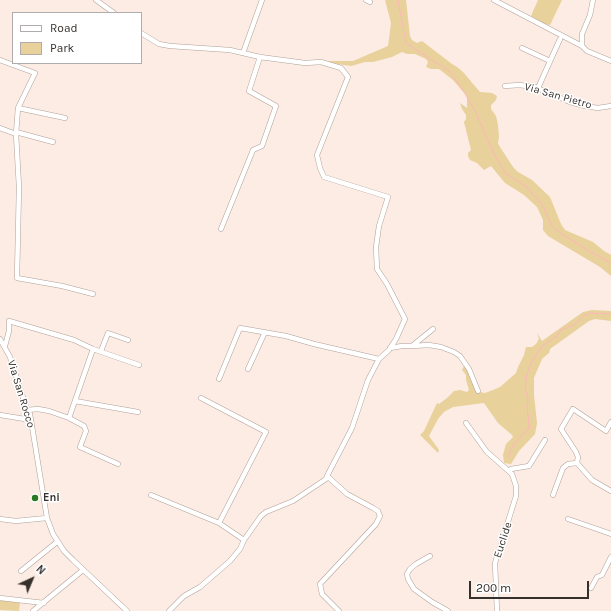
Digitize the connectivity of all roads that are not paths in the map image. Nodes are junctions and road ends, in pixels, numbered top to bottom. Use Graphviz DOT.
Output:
graph roads {
  1 [pos="96,0"];
  2 [pos="262,0"];
  3 [pos="494,0"];
  4 [pos="593,0"];
  5 [pos="113,12"];
  6 [pos="142,34"];
  7 [pos="560,39"];
  8 [pos="582,46"];
  9 [pos="522,48"];
  10 [pos="243,53"];
  11 [pos="260,57"];
  12 [pos="0,60"];
  13 [pos="550,61"];
  14 [pos="611,61"];
  15 [pos="505,86"];
  16 [pos="538,88"];
  17 [pos="611,106"];
  18 [pos="18,108"];
  19 [pos="64,118"];
  20 [pos="0,128"];
  21 [pos="16,133"];
  22 [pos="54,142"];
  23 [pos="221,229"];
  24 [pos="93,294"];
  25 [pos="432,329"];
  26 [pos="265,332"];
  27 [pos="0,339"];
  28 [pos="128,340"];
  29 [pos="5,346"];
  30 [pos="412,346"];
  31 [pos="390,348"];
  32 [pos="93,349"];
  33 [pos="101,351"];
  34 [pos="379,359"];
  35 [pos="139,365"];
  36 [pos="248,369"];
  37 [pos="219,379"];
  38 [pos="478,391"];
  39 [pos="201,398"];
  40 [pos="75,401"];
  41 [pos="27,410"];
  42 [pos="138,412"];
  43 [pos="0,415"];
  44 [pos="69,418"];
  45 [pos="31,420"];
  46 [pos="611,422"];
  47 [pos="466,423"];
  48 [pos="545,440"];
  49 [pos="577,463"];
  50 [pos="118,464"];
  51 [pos="509,471"];
  52 [pos="327,476"];
  53 [pos="611,491"];
  54 [pos="151,495"];
  55 [pos="553,495"];
  56 [pos="47,518"];
  57 [pos="0,519"];
  58 [pos="568,519"];
  59 [pos="219,522"];
  60 [pos="611,534"];
  61 [pos="244,540"];
  62 [pos="57,542"];
  63 [pos="430,556"];
  64 [pos="611,557"];
  65 [pos="83,570"];
  66 [pos="21,571"];
  67 [pos="591,588"];
  68 [pos="0,598"];
  69 [pos="44,603"];
  70 [pos="33,611"];
  71 [pos="127,611"];
  72 [pos="169,611"];
  73 [pos="338,611"];
  74 [pos="448,611"];
  75 [pos="497,611"];
  1 -- 5 [label="street"];
  2 -- 10 [label="street"];
  3 -- 8 [label="street"];
  4 -- 8 [label="street"];
  6 -- 10 [label="street"];
  7 -- 13 [label="street"];
  8 -- 14 [label="street"];
  9 -- 13 [label="street"];
  10 -- 11 [label="street"];
  11 -- 23 [label="street"];
  11 -- 31 [label="street"];
  12 -- 18 [label="street"];
  13 -- 16 [label="street"];
  15 -- 16 [label="street, Via San Pietro"];
  16 -- 17 [label="street, Via San Pietro"];
  18 -- 19 [label="street"];
  18 -- 21 [label="street"];
  20 -- 21 [label="street"];
  21 -- 22 [label="street"];
  21 -- 24 [label="street"];
  25 -- 30 [label="street"];
  26 -- 34 [label="street"];
  26 -- 36 [label="street"];
  26 -- 37 [label="street"];
  27 -- 29 [label="street, Via San Rocco"];
  28 -- 33 [label="street"];
  29 -- 32 [label="street"];
  29 -- 41 [label="street, Via San Rocco"];
  30 -- 31 [label="street"];
  30 -- 38 [label="street"];
  31 -- 34 [label="street"];
  32 -- 33 [label="street"];
  32 -- 40 [label="street"];
  33 -- 35 [label="street"];
  34 -- 52 [label="street"];
  39 -- 59 [label="street"];
  40 -- 42 [label="street"];
  40 -- 44 [label="street"];
  41 -- 44 [label="street"];
  41 -- 45 [label="street, Via San Rocco"];
  43 -- 45 [label="street"];
  44 -- 50 [label="street"];
  45 -- 56 [label="street, Via San Rocco"];
  46 -- 49 [label="street"];
  47 -- 51 [label="street"];
  48 -- 51 [label="street"];
  49 -- 53 [label="street"];
  49 -- 55 [label="street"];
  51 -- 75 [label="street, Euclide"];
  52 -- 61 [label="street"];
  52 -- 73 [label="street"];
  54 -- 59 [label="street"];
  56 -- 57 [label="street"];
  56 -- 62 [label="street, Via San Rocco"];
  58 -- 60 [label="street"];
  59 -- 61 [label="street"];
  61 -- 72 [label="street"];
  62 -- 65 [label="street, Via San Rocco"];
  62 -- 66 [label="street"];
  63 -- 74 [label="street"];
  64 -- 67 [label="street"];
  65 -- 69 [label="street"];
  65 -- 71 [label="street, Via San Rocco"];
  68 -- 69 [label="street"];
  69 -- 70 [label="street"];
}
